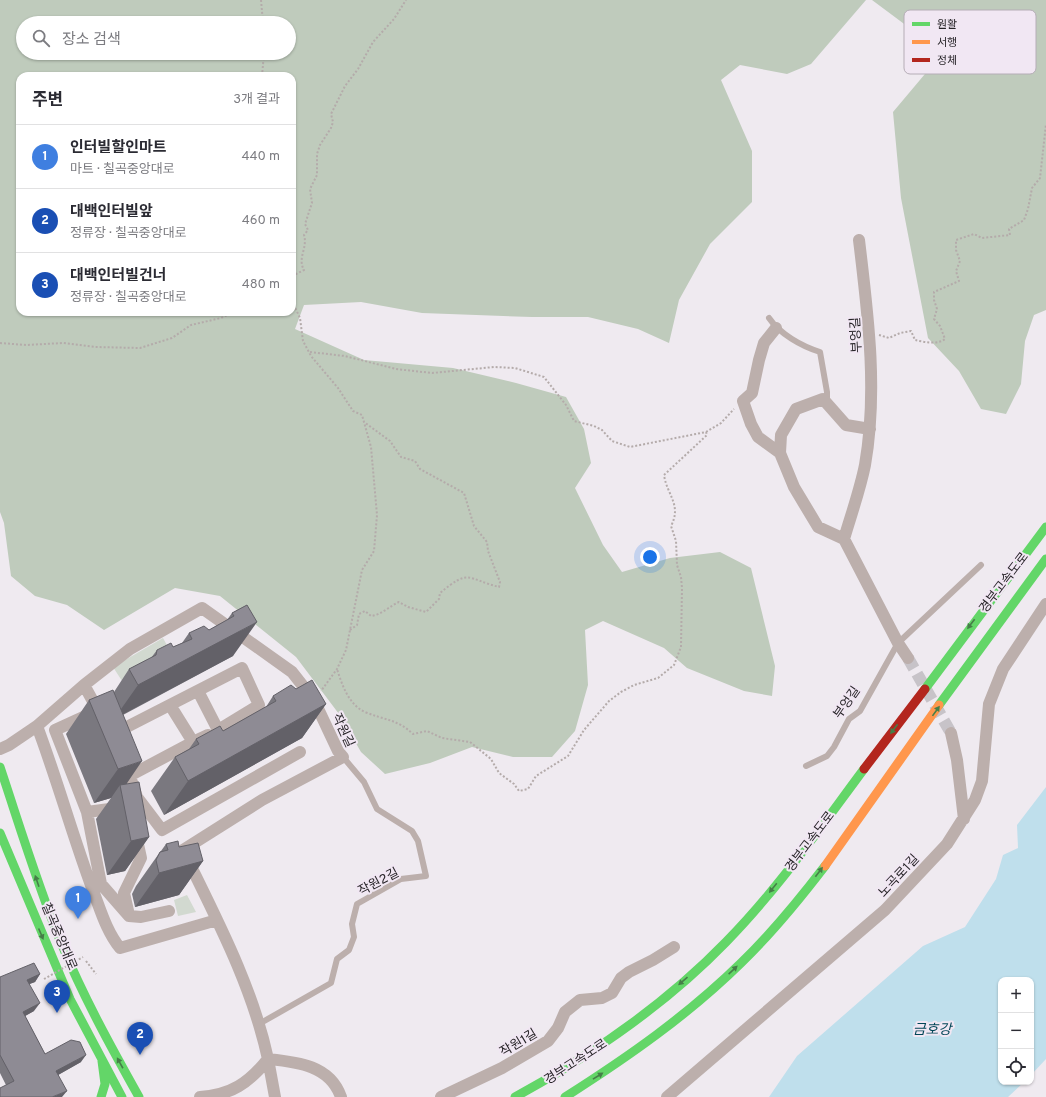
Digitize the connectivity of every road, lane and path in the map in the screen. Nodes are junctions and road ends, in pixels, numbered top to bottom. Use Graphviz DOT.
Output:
graph roads {
  1 [pos="261,0"];
  2 [pos="406,0"];
  3 [pos="262,16"];
  4 [pos="263,60"];
  5 [pos="262,72"];
  6 [pos="1046,124"];
  7 [pos="858,240"];
  8 [pos="296,274"];
  9 [pos="296,310"];
  10 [pos="225,316"];
  11 [pos="773,323"];
  12 [pos="870,335"];
  13 [pos="0,343"];
  14 [pos="310,352"];
  15 [pos="743,401"];
  16 [pos="826,402"];
  17 [pos="363,421"];
  18 [pos="870,429"];
  19 [pos="706,432"];
  20 [pos="780,453"];
  21 [pos="1046,527"];
  22 [pos="844,539"];
  23 [pos="1046,559"];
  24 [pos="981,565"];
  25 [pos="1046,604"];
  26 [pos="350,630"];
  27 [pos="898,643"];
  28 [pos="908,658"];
  29 [pos="337,669"];
  30 [pos="84,685"];
  31 [pos="198,691"];
  32 [pos="314,700"];
  33 [pos="170,705"];
  34 [pos="98,710"];
  35 [pos="37,726"];
  36 [pos="218,730"];
  37 [pos="951,733"];
  38 [pos="112,735"];
  39 [pos="194,742"];
  40 [pos="0,749"];
  41 [pos="300,752"];
  42 [pos="343,756"];
  43 [pos="806,766"];
  44 [pos="0,767"];
  45 [pos="131,775"];
  46 [pos="137,797"];
  47 [pos="88,812"];
  48 [pos="964,819"];
  49 [pos="132,821"];
  50 [pos="0,833"];
  51 [pos="169,911"];
  52 [pos="129,916"];
  53 [pos="217,920"];
  54 [pos="674,947"];
  55 [pos="96,974"];
  56 [pos="44,979"];
  57 [pos="259,1024"];
  58 [pos="102,1058"];
  59 [pos="268,1059"];
  60 [pos="340,1094"];
  61 [pos="101,1097"];
  62 [pos="122,1097"];
  63 [pos="139,1097"];
  64 [pos="200,1097"];
  65 [pos="275,1097"];
  66 [pos="441,1097"];
  67 [pos="515,1097"];
  68 [pos="565,1097"];
  69 [pos="667,1097"];
  1 -- 3 [label="path"];
  2 -- 8 [label="path"];
  4 -- 5 [label="path"];
  6 -- 12 [label="path"];
  7 -- 12 [label="street, 부엉길"];
  9 -- 14 [label="path"];
  10 -- 13 [label="path"];
  11 -- 15 [label="street"];
  11 -- 16 [label="lane"];
  12 -- 18 [label="street, 부엉길"];
  14 -- 17 [label="path"];
  14 -- 19 [label="path"];
  15 -- 19 [label="path"];
  15 -- 20 [label="street"];
  16 -- 18 [label="street"];
  16 -- 20 [label="street"];
  17 -- 26 [label="path"];
  17 -- 26 [label="path"];
  18 -- 22 [label="street, 부엉길"];
  19 -- 29 [label="path"];
  20 -- 22 [label="street"];
  21 -- 67 [label="main road, 경부고속도로, one-way"];
  22 -- 27 [label="street"];
  68 -- 23 [label="main road, 경부고속도로, one-way"];
  24 -- 27 [label="lane, 부엉길"];
  25 -- 48 [label="street, 노곡로1길"];
  26 -- 29 [label="path"];
  27 -- 28 [label="street"];
  27 -- 43 [label="lane, 부엉길"];
  29 -- 32 [label="path"];
  30 -- 32 [label="street, 작원길"];
  30 -- 34 [label="street"];
  30 -- 35 [label="street, 작원길"];
  31 -- 33 [label="street"];
  31 -- 36 [label="street"];
  31 -- 36 [label="street"];
  32 -- 42 [label="street, 작원길"];
  33 -- 38 [label="street"];
  33 -- 39 [label="street"];
  34 -- 38 [label="street"];
  34 -- 47 [label="street"];
  35 -- 40 [label="street, 작원길"];
  35 -- 53 [label="street"];
  36 -- 39 [label="street"];
  37 -- 48 [label="street"];
  38 -- 45 [label="street"];
  39 -- 45 [label="street"];
  41 -- 46 [label="street"];
  42 -- 53 [label="street, 작원길"];
  42 -- 57 [label="lane, 작원2길"];
  63 -- 44 [label="main road, 칠곡중앙대로, one-way"];
  45 -- 46 [label="street"];
  46 -- 47 [label="street"];
  47 -- 52 [label="street"];
  48 -- 69 [label="street, 노곡로1길"];
  49 -- 52 [label="street"];
  50 -- 58 [label="main road, 칠곡중앙대로, one-way"];
  51 -- 52 [label="street"];
  53 -- 57 [label="street, 작원길"];
  54 -- 66 [label="street, 작원1길"];
  55 -- 56 [label="path, bridge"];
  57 -- 59 [label="street, 작원길"];
  58 -- 61 [label="main road"];
  58 -- 62 [label="main road, 칠곡중앙대로"];
  59 -- 60 [label="street"];
  59 -- 64 [label="street"];
  59 -- 65 [label="street, 작원길"];
}
